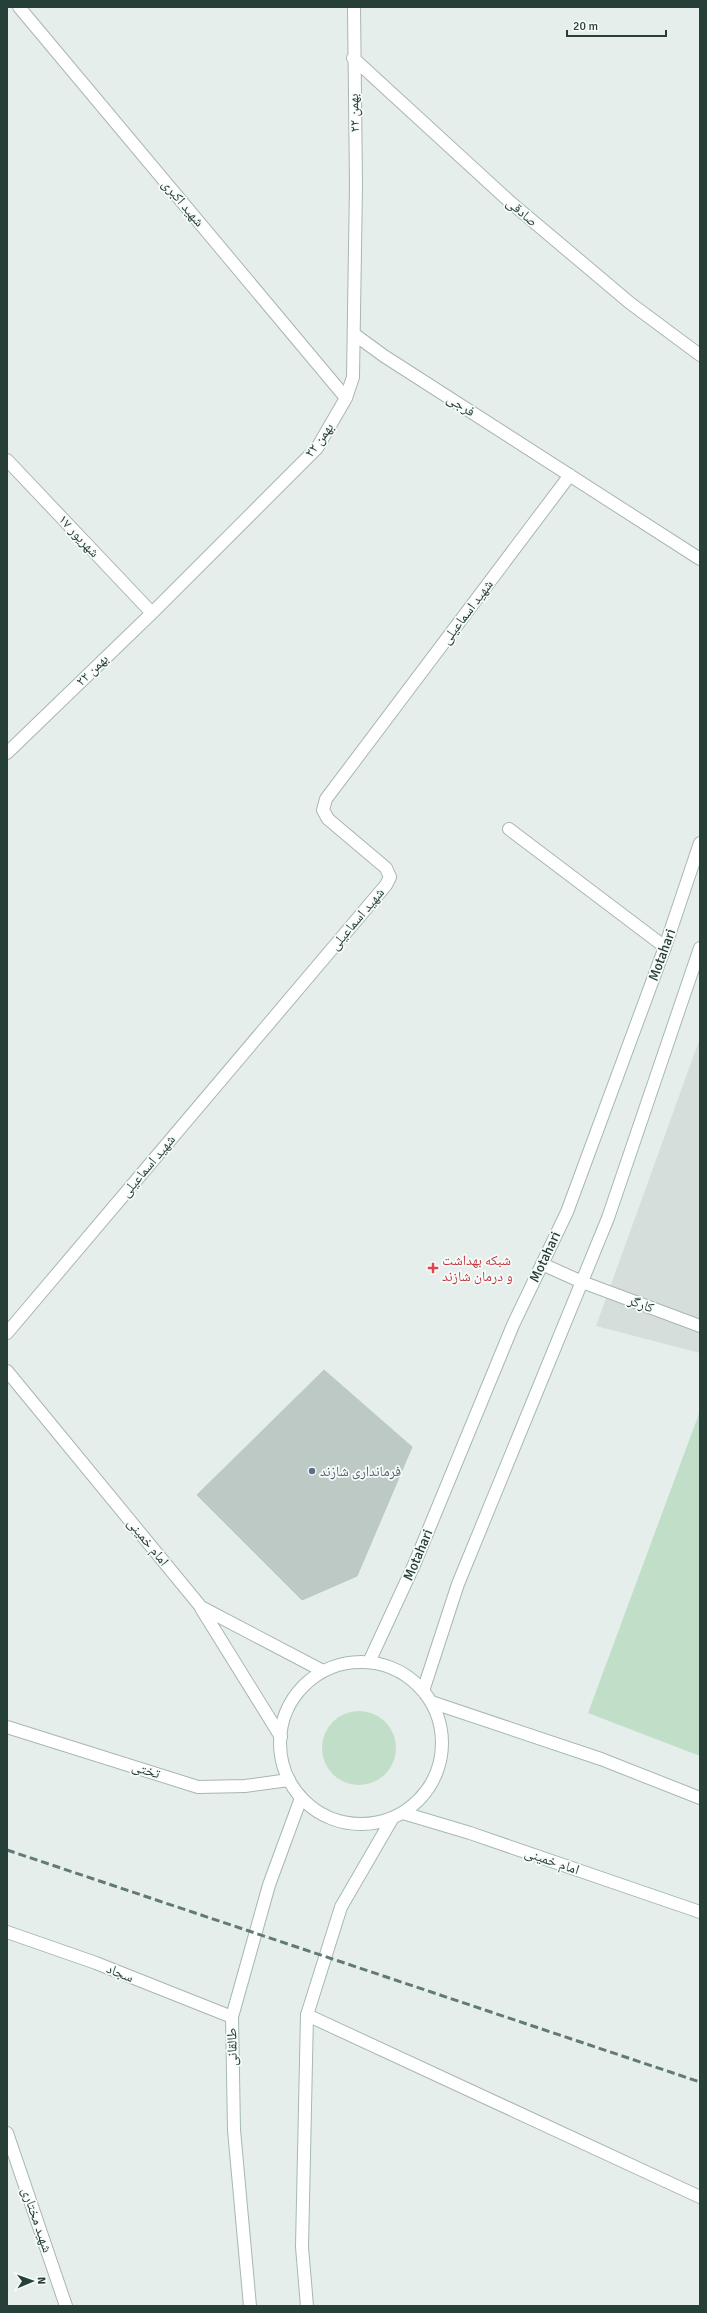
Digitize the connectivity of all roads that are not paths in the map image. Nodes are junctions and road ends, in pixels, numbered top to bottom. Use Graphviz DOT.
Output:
graph roads {
  1 [pos="19,7"];
  2 [pos="354,7"];
  3 [pos="353,58"];
  4 [pos="354,334"];
  5 [pos="700,355"];
  6 [pos="346,398"];
  7 [pos="7,460"];
  8 [pos="570,475"];
  9 [pos="700,559"];
  10 [pos="152,613"];
  11 [pos="7,753"];
  12 [pos="509,829"];
  13 [pos="700,843"];
  14 [pos="665,947"];
  15 [pos="700,948"];
  16 [pos="542,1264"];
  17 [pos="582,1282"];
  18 [pos="700,1326"];
  19 [pos="7,1333"];
  20 [pos="7,1371"];
  21 [pos="201,1607"];
  22 [pos="368,1662"];
  23 [pos="323,1671"];
  24 [pos="423,1691"];
  25 [pos="431,1702"];
  26 [pos="7,1727"];
  27 [pos="281,1737"];
  28 [pos="289,1780"];
  29 [pos="302,1798"];
  30 [pos="700,1798"];
  31 [pos="403,1813"];
  32 [pos="392,1819"];
  33 [pos="700,1912"];
  34 [pos="7,1932"];
  35 [pos="307,2015"];
  36 [pos="232,2017"];
  37 [pos="7,2133"];
  38 [pos="700,2196"];
  39 [pos="66,2306"];
  40 [pos="250,2306"];
  41 [pos="307,2306"];
  1 -- 6 [label="street, شهید اکبری"];
  2 -- 3 [label="street, ۲۲ بهمن"];
  3 -- 4 [label="street, ۲۲ بهمن"];
  3 -- 5 [label="street, صادقی"];
  4 -- 6 [label="street, ۲۲ بهمن"];
  4 -- 8 [label="street, فرجی"];
  6 -- 10 [label="street, ۲۲ بهمن"];
  7 -- 10 [label="street, ۱۷ شهریور"];
  8 -- 9 [label="street, فرجی"];
  8 -- 19 [label="street, شهید اسماعیلی"];
  10 -- 11 [label="street, ۲۲ بهمن"];
  12 -- 14 [label="street"];
  13 -- 14 [label="street, Motahari"];
  14 -- 16 [label="street, Motahari"];
  15 -- 17 [label="street"];
  16 -- 17 [label="street, کارگر"];
  16 -- 22 [label="street, Motahari"];
  17 -- 18 [label="street, کارگر"];
  17 -- 24 [label="street"];
  20 -- 21 [label="street, امام خمینی"];
  21 -- 23 [label="street, امام خمینی"];
  21 -- 27 [label="street"];
  22 -- 23 [label="street"];
  22 -- 24 [label="street"];
  23 -- 27 [label="street"];
  24 -- 25 [label="street"];
  25 -- 30 [label="street"];
  25 -- 31 [label="street"];
  26 -- 28 [label="street, تختی"];
  27 -- 28 [label="street"];
  28 -- 29 [label="street"];
  29 -- 32 [label="street"];
  29 -- 36 [label="street, طالقانی"];
  31 -- 32 [label="street"];
  31 -- 33 [label="street, امام خمینی"];
  32 -- 35 [label="street"];
  34 -- 36 [label="street, سجاد"];
  35 -- 38 [label="street"];
  35 -- 41 [label="street"];
  36 -- 40 [label="street, طالقانی"];
  37 -- 39 [label="street, شهید مختاری"];
}
